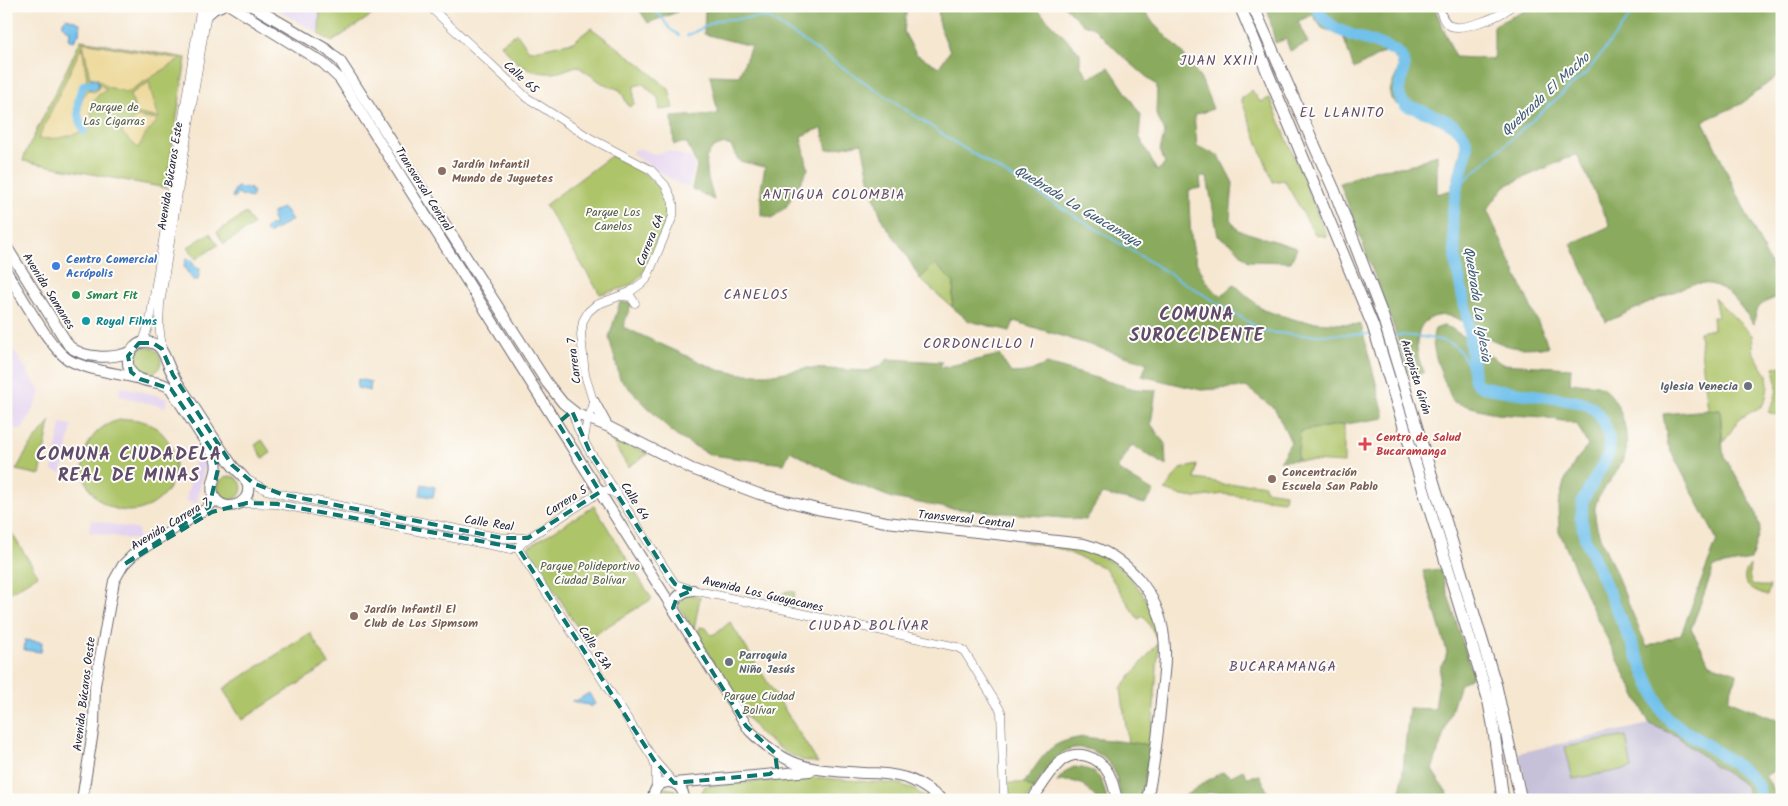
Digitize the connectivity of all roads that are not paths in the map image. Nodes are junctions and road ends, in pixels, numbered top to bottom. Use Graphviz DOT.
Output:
graph roads {
  1 [pos="201,6"];
  2 [pos="221,6"];
  3 [pos="231,6"];
  4 [pos="252,6"];
  5 [pos="429,6"];
  6 [pos="1240,6"];
  7 [pos="1253,6"];
  8 [pos="1438,6"];
  9 [pos="1511,6"];
  10 [pos="208,11"];
  11 [pos="659,178"];
  12 [pos="6,246"];
  13 [pos="6,271"];
  14 [pos="643,284"];
  15 [pos="621,296"];
  16 [pos="635,303"];
  17 [pos="143,342"];
  18 [pos="162,349"];
  19 [pos="130,352"];
  20 [pos="140,379"];
  21 [pos="572,411"];
  22 [pos="589,412"];
  23 [pos="558,424"];
  24 [pos="607,426"];
  25 [pos="584,441"];
  26 [pos="246,479"];
  27 [pos="600,492"];
  28 [pos="213,494"];
  29 [pos="617,494"];
  30 [pos="241,503"];
  31 [pos="228,506"];
  32 [pos="528,538"];
  33 [pos="518,548"];
  34 [pos="123,565"];
  35 [pos="693,590"];
  36 [pos="673,608"];
  37 [pos="775,753"];
  38 [pos="654,760"];
  39 [pos="819,770"];
  40 [pos="770,774"];
  41 [pos="703,780"];
  42 [pos="674,783"];
  43 [pos="653,795"];
  44 [pos="684,797"];
  45 [pos="82,800"];
  46 [pos="943,800"];
  47 [pos="1004,800"];
  48 [pos="1032,800"];
  49 [pos="1117,800"];
  50 [pos="1147,800"];
  51 [pos="1503,800"];
  52 [pos="1521,800"];
  1 -- 17 [label="street, Avenida Búcaros Este"];
  2 -- 10 [label="main road"];
  3 -- 23 [label="main road, Transversal Central"];
  4 -- 21 [label="main road, Transversal Central"];
  5 -- 11 [label="street, Calle 65"];
  6 -- 51 [label="highway, Autopista Girón"];
  7 -- 52 [label="highway, Autopista Girón"];
  8 -- 9 [label="street"];
  10 -- 18 [label="street, Avenida Búcaros Este"];
  11 -- 14 [label="street, Carrera 6A"];
  12 -- 19 [label="main road, Avenida Samanes"];
  13 -- 20 [label="main road, Avenida Samanes"];
  14 -- 15 [label="street, Carrera 7"];
  15 -- 16 [label="street"];
  15 -- 22 [label="street, Carrera 7"];
  17 -- 18 [label="main road"];
  17 -- 19 [label="main road"];
  18 -- 26 [label="main road"];
  19 -- 20 [label="main road"];
  20 -- 28 [label="main road, Avenida Samanes"];
  21 -- 22 [label="main road, Transversal Central"];
  21 -- 23 [label="main road"];
  21 -- 25 [label="street, Calle 64"];
  22 -- 24 [label="main road"];
  22 -- 24 [label="main road, Transversal Central"];
  22 -- 25 [label="street, Carrera 7"];
  23 -- 27 [label="main road, Transversal Central"];
  24 -- 50 [label="main road, Transversal Central"];
  25 -- 29 [label="street, Calle 64"];
  26 -- 30 [label="main road"];
  26 -- 32 [label="street, Calle Real"];
  27 -- 29 [label="street, Carrera 5"];
  27 -- 32 [label="street, Carrera 5"];
  27 -- 36 [label="main road, Transversal Central"];
  28 -- 31 [label="main road"];
  28 -- 34 [label="main road, Avenida Carrera 7"];
  29 -- 35 [label="street, Calle 64"];
  30 -- 31 [label="main road, Avenida Carrera 7"];
  30 -- 33 [label="street, Calle Real"];
  31 -- 34 [label="main road, Avenida Carrera 7"];
  32 -- 33 [label="street, Calle Real"];
  33 -- 38 [label="street, Calle 63A"];
  34 -- 45 [label="main road, Avenida Búcaros Oeste"];
  35 -- 36 [label="main road"];
  35 -- 47 [label="street, Avenida Los Guayacanes"];
  36 -- 37 [label="main road, Transversal Central"];
  37 -- 39 [label="main road, Transversal Central"];
  37 -- 40 [label="main road"];
  38 -- 42 [label="street, Calle 63A"];
  38 -- 43 [label="street, Calle 63A"];
  39 -- 40 [label="main road"];
  39 -- 46 [label="main road, Transversal Central"];
  40 -- 41 [label="main road"];
  41 -- 42 [label="main road"];
  41 -- 44 [label="main road"];
  42 -- 43 [label="main road"];
  42 -- 44 [label="main road"];
  48 -- 49 [label="main road"];
}
